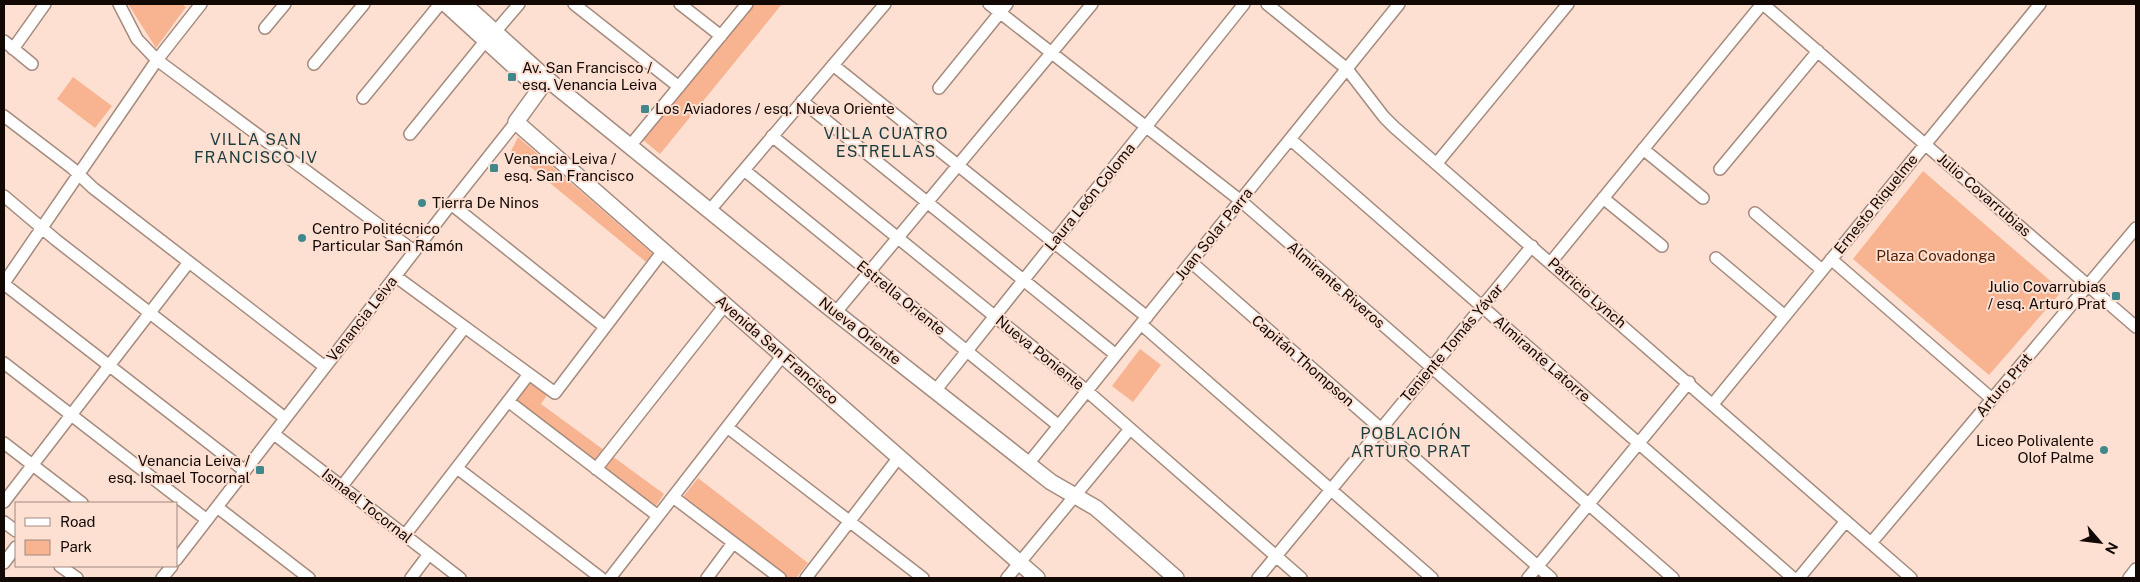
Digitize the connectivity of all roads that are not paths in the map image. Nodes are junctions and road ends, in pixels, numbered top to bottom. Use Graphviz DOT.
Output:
graph roads {
  1 [pos="45,4"];
  2 [pos="119,4"];
  3 [pos="201,4"];
  4 [pos="285,4"];
  5 [pos="364,4"];
  6 [pos="440,4"];
  7 [pos="446,4"];
  8 [pos="464,4"];
  9 [pos="519,4"];
  10 [pos="574,4"];
  11 [pos="680,4"];
  12 [pos="747,4"];
  13 [pos="885,4"];
  14 [pos="989,4"];
  15 [pos="1092,4"];
  16 [pos="1244,4"];
  17 [pos="1267,4"];
  18 [pos="1399,4"];
  19 [pos="1568,4"];
  20 [pos="1763,4"];
  21 [pos="2040,4"];
  22 [pos="1004,8"];
  23 [pos="266,28"];
  24 [pos="491,36"];
  25 [pos="721,36"];
  26 [pos="8,45"];
  27 [pos="1818,50"];
  28 [pos="1052,53"];
  29 [pos="157,60"];
  30 [pos="32,64"];
  31 [pos="314,64"];
  32 [pos="833,65"];
  33 [pos="1347,69"];
  34 [pos="543,84"];
  35 [pos="679,87"];
  36 [pos="938,88"];
  37 [pos="363,98"];
  38 [pos="802,102"];
  39 [pos="4,116"];
  40 [pos="516,122"];
  41 [pos="1146,127"];
  42 [pos="410,134"];
  43 [pos="772,136"];
  44 [pos="1290,139"];
  45 [pos="1926,143"];
  46 [pos="630,146"];
  47 [pos="1643,149"];
  48 [pos="1437,163"];
  49 [pos="959,166"];
  50 [pos="1720,169"];
  51 [pos="744,170"];
  52 [pos="78,175"];
  53 [pos="4,196"];
  54 [pos="1603,198"];
  55 [pos="1703,198"];
  56 [pos="1241,201"];
  57 [pos="928,203"];
  58 [pos="451,204"];
  59 [pos="710,210"];
  60 [pos="1755,213"];
  61 [pos="42,228"];
  62 [pos="2136,228"];
  63 [pos="898,238"];
  64 [pos="1054,242"];
  65 [pos="1532,246"];
  66 [pos="1662,246"];
  67 [pos="414,251"];
  68 [pos="663,251"];
  69 [pos="1716,258"];
  70 [pos="1831,259"];
  71 [pos="189,262"];
  72 [pos="1191,262"];
  73 [pos="1550,262"];
  74 [pos="1822,270"];
  75 [pos="870,272"];
  76 [pos="395,276"];
  77 [pos="5,279"];
  78 [pos="1023,280"];
  79 [pos="2088,286"];
  80 [pos="725,305"];
  81 [pos="1482,306"];
  82 [pos="836,312"];
  83 [pos="150,313"];
  84 [pos="994,316"];
  85 [pos="1785,316"];
  86 [pos="1144,320"];
  87 [pos="464,327"];
  88 [pos="605,327"];
  89 [pos="2136,327"];
  90 [pos="967,351"];
  91 [pos="783,355"];
  92 [pos="1116,355"];
  93 [pos="4,363"];
  94 [pos="109,366"];
  95 [pos="325,367"];
  96 [pos="1432,368"];
  97 [pos="529,374"];
  98 [pos="1689,382"];
  99 [pos="935,390"];
  100 [pos="1087,391"];
  101 [pos="1992,399"];
  102 [pos="508,401"];
  103 [pos="1713,404"];
  104 [pos="71,415"];
  105 [pos="285,418"];
  106 [pos="1060,426"];
  107 [pos="727,427"];
  108 [pos="1130,429"];
  109 [pos="1381,429"];
  110 [pos="274,434"];
  111 [pos="4,443"];
  112 [pos="1639,443"];
  113 [pos="899,458"];
  114 [pos="1028,464"];
  115 [pos="32,465"];
  116 [pos="457,468"];
  117 [pos="596,469"];
  118 [pos="245,471"];
  119 [pos="342,486"];
  120 [pos="1331,490"];
  121 [pos="1076,496"];
  122 [pos="673,497"];
  123 [pos="4,502"];
  124 [pos="81,502"];
  125 [pos="1588,505"];
  126 [pos="217,507"];
  127 [pos="658,516"];
  128 [pos="207,520"];
  129 [pos="1846,521"];
  130 [pos="4,522"];
  131 [pos="850,522"];
  132 [pos="15,530"];
  133 [pos="405,535"];
  134 [pos="734,543"];
  135 [pos="1871,543"];
  136 [pos="15,548"];
  137 [pos="429,554"];
  138 [pos="1276,556"];
  139 [pos="178,557"];
  140 [pos="1020,562"];
  141 [pos="4,563"];
  142 [pos="61,567"];
  143 [pos="1538,567"];
  144 [pos="2136,569"];
  145 [pos="73,577"];
  146 [pos="309,578"];
  147 [pos="411,578"];
  148 [pos="460,578"];
  149 [pos="601,578"];
  150 [pos="610,578"];
  151 [pos="706,578"];
  152 [pos="780,578"];
  153 [pos="806,578"];
  154 [pos="923,578"];
  155 [pos="1007,578"];
  156 [pos="1037,578"];
  157 [pos="1176,578"];
  158 [pos="1258,578"];
  159 [pos="1302,578"];
  160 [pos="1432,578"];
  161 [pos="1528,578"];
  162 [pos="1551,578"];
  163 [pos="1673,578"];
  164 [pos="1794,578"];
  165 [pos="1799,578"];
  166 [pos="1912,578"];
  167 [pos="2129,578"];
  1 -- 26 [label="street"];
  2 -- 29 [label="street"];
  3 -- 29 [label="street"];
  4 -- 23 [label="street"];
  5 -- 31 [label="street"];
  6 -- 37 [label="street"];
  7 -- 24 [label="main road"];
  8 -- 24 [label="main road"];
  9 -- 24 [label="street"];
  10 -- 35 [label="street"];
  11 -- 25 [label="street"];
  12 -- 25 [label="street"];
  13 -- 32 [label="street"];
  14 -- 22 [label="street, Almirante Riveros"];
  15 -- 28 [label="street"];
  16 -- 41 [label="street, Laura León Coloma"];
  17 -- 33 [label="street, Patricio Lynch"];
  18 -- 33 [label="street, Juan Solar Parra"];
  19 -- 48 [label="street"];
  20 -- 27 [label="street, Julio Covarrubias"];
  20 -- 47 [label="street"];
  21 -- 45 [label="street, Ernesto Riquelme"];
  22 -- 28 [label="street, Almirante Riveros"];
  22 -- 36 [label="street"];
  24 -- 34 [label="main road"];
  24 -- 42 [label="street"];
  25 -- 35 [label="street"];
  26 -- 30 [label="street"];
  27 -- 45 [label="street, Julio Covarrubias"];
  27 -- 50 [label="street"];
  28 -- 41 [label="street, Almirante Riveros"];
  28 -- 49 [label="street"];
  29 -- 52 [label="street"];
  29 -- 67 [label="street"];
  32 -- 38 [label="street"];
  32 -- 49 [label="street"];
  33 -- 44 [label="street, Juan Solar Parra"];
  33 -- 48 [label="street, Patricio Lynch"];
  34 -- 40 [label="main road, Venancia Leiva"];
  34 -- 46 [label="main road, Nueva Oriente"];
  35 -- 46 [label="street"];
  38 -- 43 [label="street"];
  38 -- 57 [label="street"];
  39 -- 52 [label="street"];
  40 -- 58 [label="street, Venancia Leiva"];
  40 -- 68 [label="main road, Avenida San Francisco"];
  41 -- 56 [label="street, Almirante Riveros"];
  41 -- 64 [label="street, Laura León Coloma"];
  43 -- 51 [label="street"];
  43 -- 63 [label="street, Nueva Poniente"];
  44 -- 56 [label="street, Juan Solar Parra"];
  44 -- 81 [label="street, Almirante Latorre"];
  45 -- 70 [label="street, Ernesto Riquelme"];
  45 -- 79 [label="street, Julio Covarrubias"];
  46 -- 59 [label="main road, Nueva Oriente"];
  47 -- 54 [label="street"];
  47 -- 55 [label="street"];
  48 -- 65 [label="street, Patricio Lynch"];
  49 -- 57 [label="street"];
  49 -- 64 [label="street"];
  51 -- 59 [label="street"];
  51 -- 75 [label="street, Estrella Oriente"];
  52 -- 61 [label="street"];
  52 -- 71 [label="street"];
  53 -- 61 [label="street"];
  54 -- 66 [label="street"];
  54 -- 73 [label="street"];
  56 -- 72 [label="street, Juan Solar Parra"];
  56 -- 96 [label="street, Almirante Riveros"];
  57 -- 63 [label="street"];
  57 -- 78 [label="street"];
  58 -- 67 [label="street, Venancia Leiva"];
  58 -- 88 [label="street"];
  59 -- 82 [label="main road, Nueva Oriente"];
  60 -- 74 [label="street"];
  61 -- 77 [label="street"];
  61 -- 83 [label="street"];
  62 -- 79 [label="street, Arturo Prat"];
  63 -- 75 [label="street"];
  63 -- 84 [label="street, Nueva Poniente"];
  64 -- 78 [label="street, Laura León Coloma"];
  64 -- 86 [label="street"];
  65 -- 73 [label="street, Patricio Lynch"];
  65 -- 81 [label="street, Teniente Tomás Yávar"];
  67 -- 76 [label="street, Venancia Leiva"];
  68 -- 80 [label="main road, Avenida San Francisco"];
  68 -- 88 [label="street"];
  69 -- 85 [label="street"];
  70 -- 74 [label="street, Ernesto Riquelme"];
  70 -- 101 [label="street"];
  71 -- 83 [label="street"];
  71 -- 95 [label="street"];
  72 -- 86 [label="street, Juan Solar Parra"];
  72 -- 109 [label="street, Capitán Thompson"];
  73 -- 98 [label="street, Patricio Lynch"];
  74 -- 85 [label="street, Ernesto Riquelme"];
  75 -- 82 [label="street"];
  75 -- 90 [label="street, Estrella Oriente"];
  76 -- 87 [label="street"];
  76 -- 95 [label="street, Venancia Leiva"];
  77 -- 94 [label="street"];
  78 -- 84 [label="street, Laura León Coloma"];
  78 -- 92 [label="street"];
  79 -- 89 [label="street, Julio Covarrubias"];
  79 -- 101 [label="street, Arturo Prat"];
  80 -- 91 [label="main road, Avenida San Francisco"];
  80 -- 117 [label="street"];
  81 -- 96 [label="street, Teniente Tomás Yávar"];
  81 -- 112 [label="street, Almirante Latorre"];
  82 -- 99 [label="main road, Nueva Oriente"];
  83 -- 94 [label="street"];
  83 -- 105 [label="street"];
  84 -- 90 [label="street, Laura León Coloma"];
  84 -- 100 [label="street, Nueva Poniente"];
  85 -- 103 [label="street, Ernesto Riquelme"];
  86 -- 92 [label="street, Juan Solar Parra"];
  86 -- 120 [label="street"];
  87 -- 97 [label="street"];
  87 -- 119 [label="street"];
  88 -- 97 [label="street"];
  90 -- 99 [label="street, Laura León Coloma"];
  90 -- 106 [label="street, Estrella Oriente"];
  91 -- 107 [label="street"];
  91 -- 113 [label="main road, Avenida San Francisco"];
  92 -- 100 [label="street, Juan Solar Parra"];
  93 -- 104 [label="street"];
  94 -- 104 [label="street"];
  94 -- 118 [label="street"];
  95 -- 105 [label="street, Venancia Leiva"];
  96 -- 109 [label="street, Teniente Tomás Yávar"];
  96 -- 125 [label="street, Almirante Riveros"];
  97 -- 102 [label="street"];
  98 -- 103 [label="street, Patricio Lynch"];
  98 -- 112 [label="street"];
  99 -- 114 [label="main road, Nueva Oriente"];
  100 -- 106 [label="street, Juan Solar Parra"];
  100 -- 108 [label="street, Nueva Poniente"];
  101 -- 135 [label="street, Arturo Prat"];
  102 -- 116 [label="street"];
  102 -- 117 [label="street"];
  103 -- 129 [label="street, Patricio Lynch"];
  104 -- 115 [label="street"];
  104 -- 128 [label="street"];
  105 -- 110 [label="street, Venancia Leiva"];
  106 -- 114 [label="street, Juan Solar Parra"];
  107 -- 122 [label="street"];
  107 -- 131 [label="street"];
  108 -- 121 [label="street"];
  108 -- 138 [label="street, Nueva Poniente"];
  109 -- 120 [label="street, Teniente Tomás Yávar"];
  109 -- 143 [label="street, Capitán Thompson"];
  110 -- 118 [label="street, Venancia Leiva"];
  110 -- 119 [label="street, Ismael Tocornal"];
  111 -- 115 [label="street"];
  112 -- 125 [label="street"];
  112 -- 164 [label="street, Almirante Latorre"];
  113 -- 131 [label="street"];
  113 -- 140 [label="main road, Avenida San Francisco"];
  114 -- 121 [label="main road, Nueva Oriente"];
  115 -- 123 [label="street"];
  115 -- 124 [label="street"];
  116 -- 133 [label="street"];
  116 -- 149 [label="street"];
  117 -- 127 [label="street"];
  118 -- 126 [label="street, Venancia Leiva"];
  119 -- 133 [label="street, Ismael Tocornal"];
  120 -- 138 [label="street, Teniente Tomás Yávar"];
  120 -- 160 [label="street"];
  121 -- 140 [label="street"];
  121 -- 157 [label="main road, Nueva Oriente"];
  122 -- 127 [label="street"];
  122 -- 134 [label="street"];
  125 -- 143 [label="street"];
  125 -- 163 [label="street, Almirante Riveros"];
  126 -- 128 [label="street, Venancia Leiva"];
  126 -- 146 [label="street"];
  127 -- 150 [label="street"];
  128 -- 139 [label="street, Venancia Leiva"];
  129 -- 135 [label="street, Patricio Lynch"];
  129 -- 165 [label="street"];
  130 -- 132 [label="street"];
  131 -- 153 [label="street"];
  131 -- 154 [label="street"];
  133 -- 137 [label="street, Ismael Tocornal"];
  134 -- 151 [label="street"];
  134 -- 152 [label="street"];
  135 -- 166 [label="street, Patricio Lynch"];
  136 -- 141 [label="street"];
  137 -- 147 [label="street"];
  137 -- 148 [label="street, Ismael Tocornal"];
  138 -- 158 [label="street, Teniente Tomás Yávar"];
  138 -- 159 [label="street, Nueva Poniente"];
  140 -- 155 [label="street"];
  140 -- 156 [label="main road, Avenida San Francisco"];
  142 -- 145 [label="street"];
  143 -- 161 [label="street"];
  143 -- 162 [label="street, Capitán Thompson"];
  144 -- 167 [label="street"];
}
